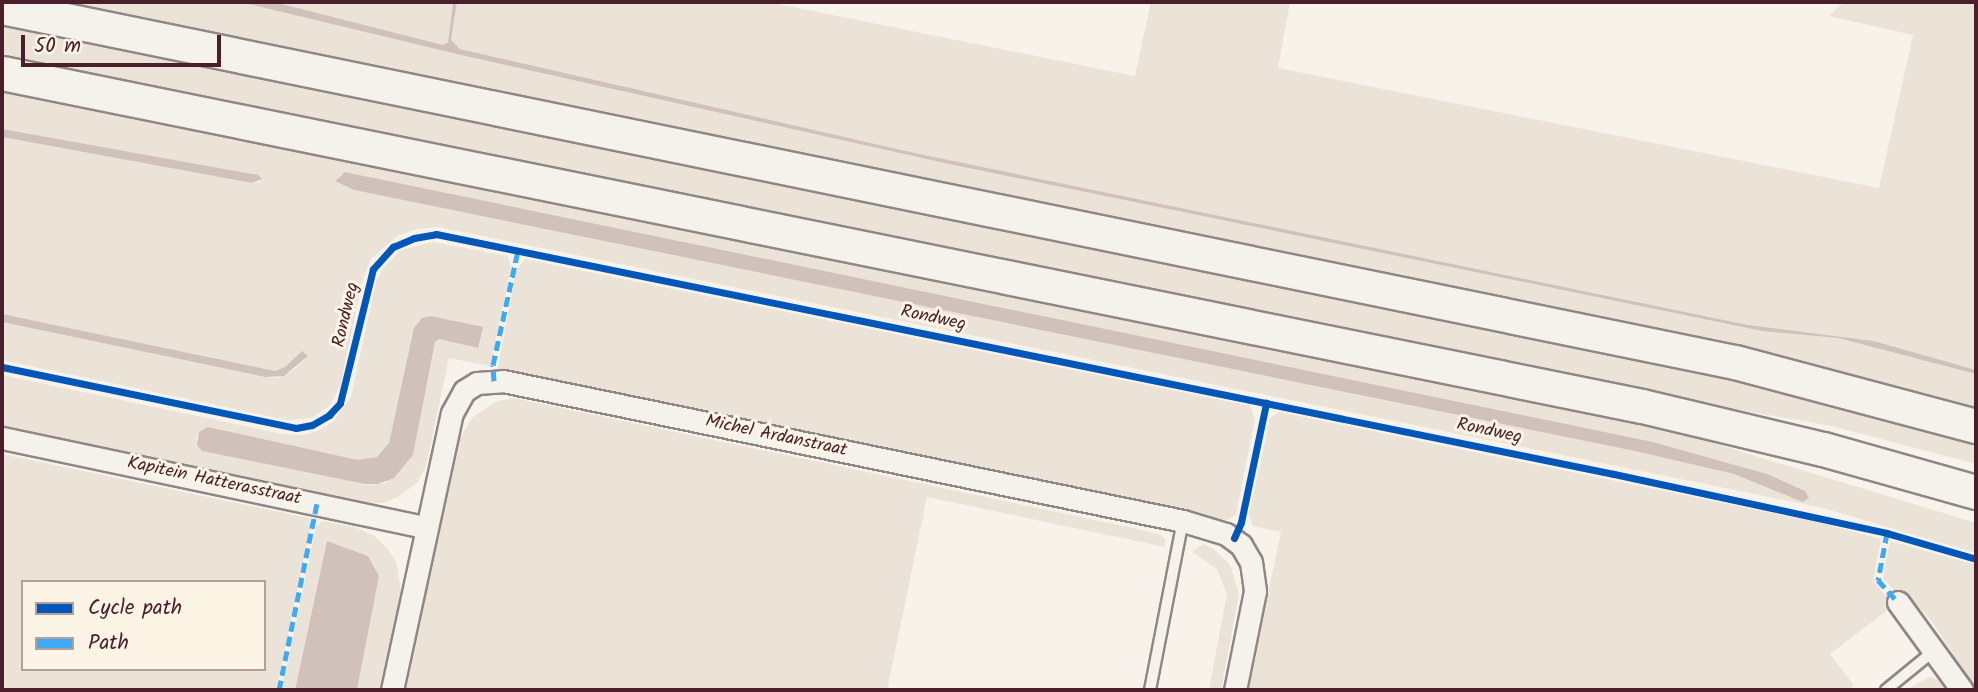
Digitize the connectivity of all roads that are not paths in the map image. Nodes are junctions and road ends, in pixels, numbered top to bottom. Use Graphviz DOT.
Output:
graph roads {
  1 [pos="2,7"];
  2 [pos="2,73"];
  3 [pos="1976,426"];
  4 [pos="2,438"];
  5 [pos="1976,492"];
  6 [pos="1184,521"];
  7 [pos="426,527"];
  8 [pos="1898,602"];
  9 [pos="1935,650"];
  10 [pos="392,690"];
  11 [pos="1150,690"];
  12 [pos="1235,690"];
  13 [pos="1886,690"];
  14 [pos="1962,690"];
  1 -- 3 [label="main road"];
  2 -- 5 [label="main road"];
  4 -- 7 [label="street, Kapitein Hatterasstraat"];
  6 -- 7 [label="street, Michel Ardanstraat"];
  6 -- 11 [label="lane"];
  6 -- 12 [label="street, Michel Ardanstraat"];
  7 -- 10 [label="street, Michel Ardanstraat"];
  8 -- 9 [label="street"];
  9 -- 13 [label="lane"];
  9 -- 14 [label="street"];
}
